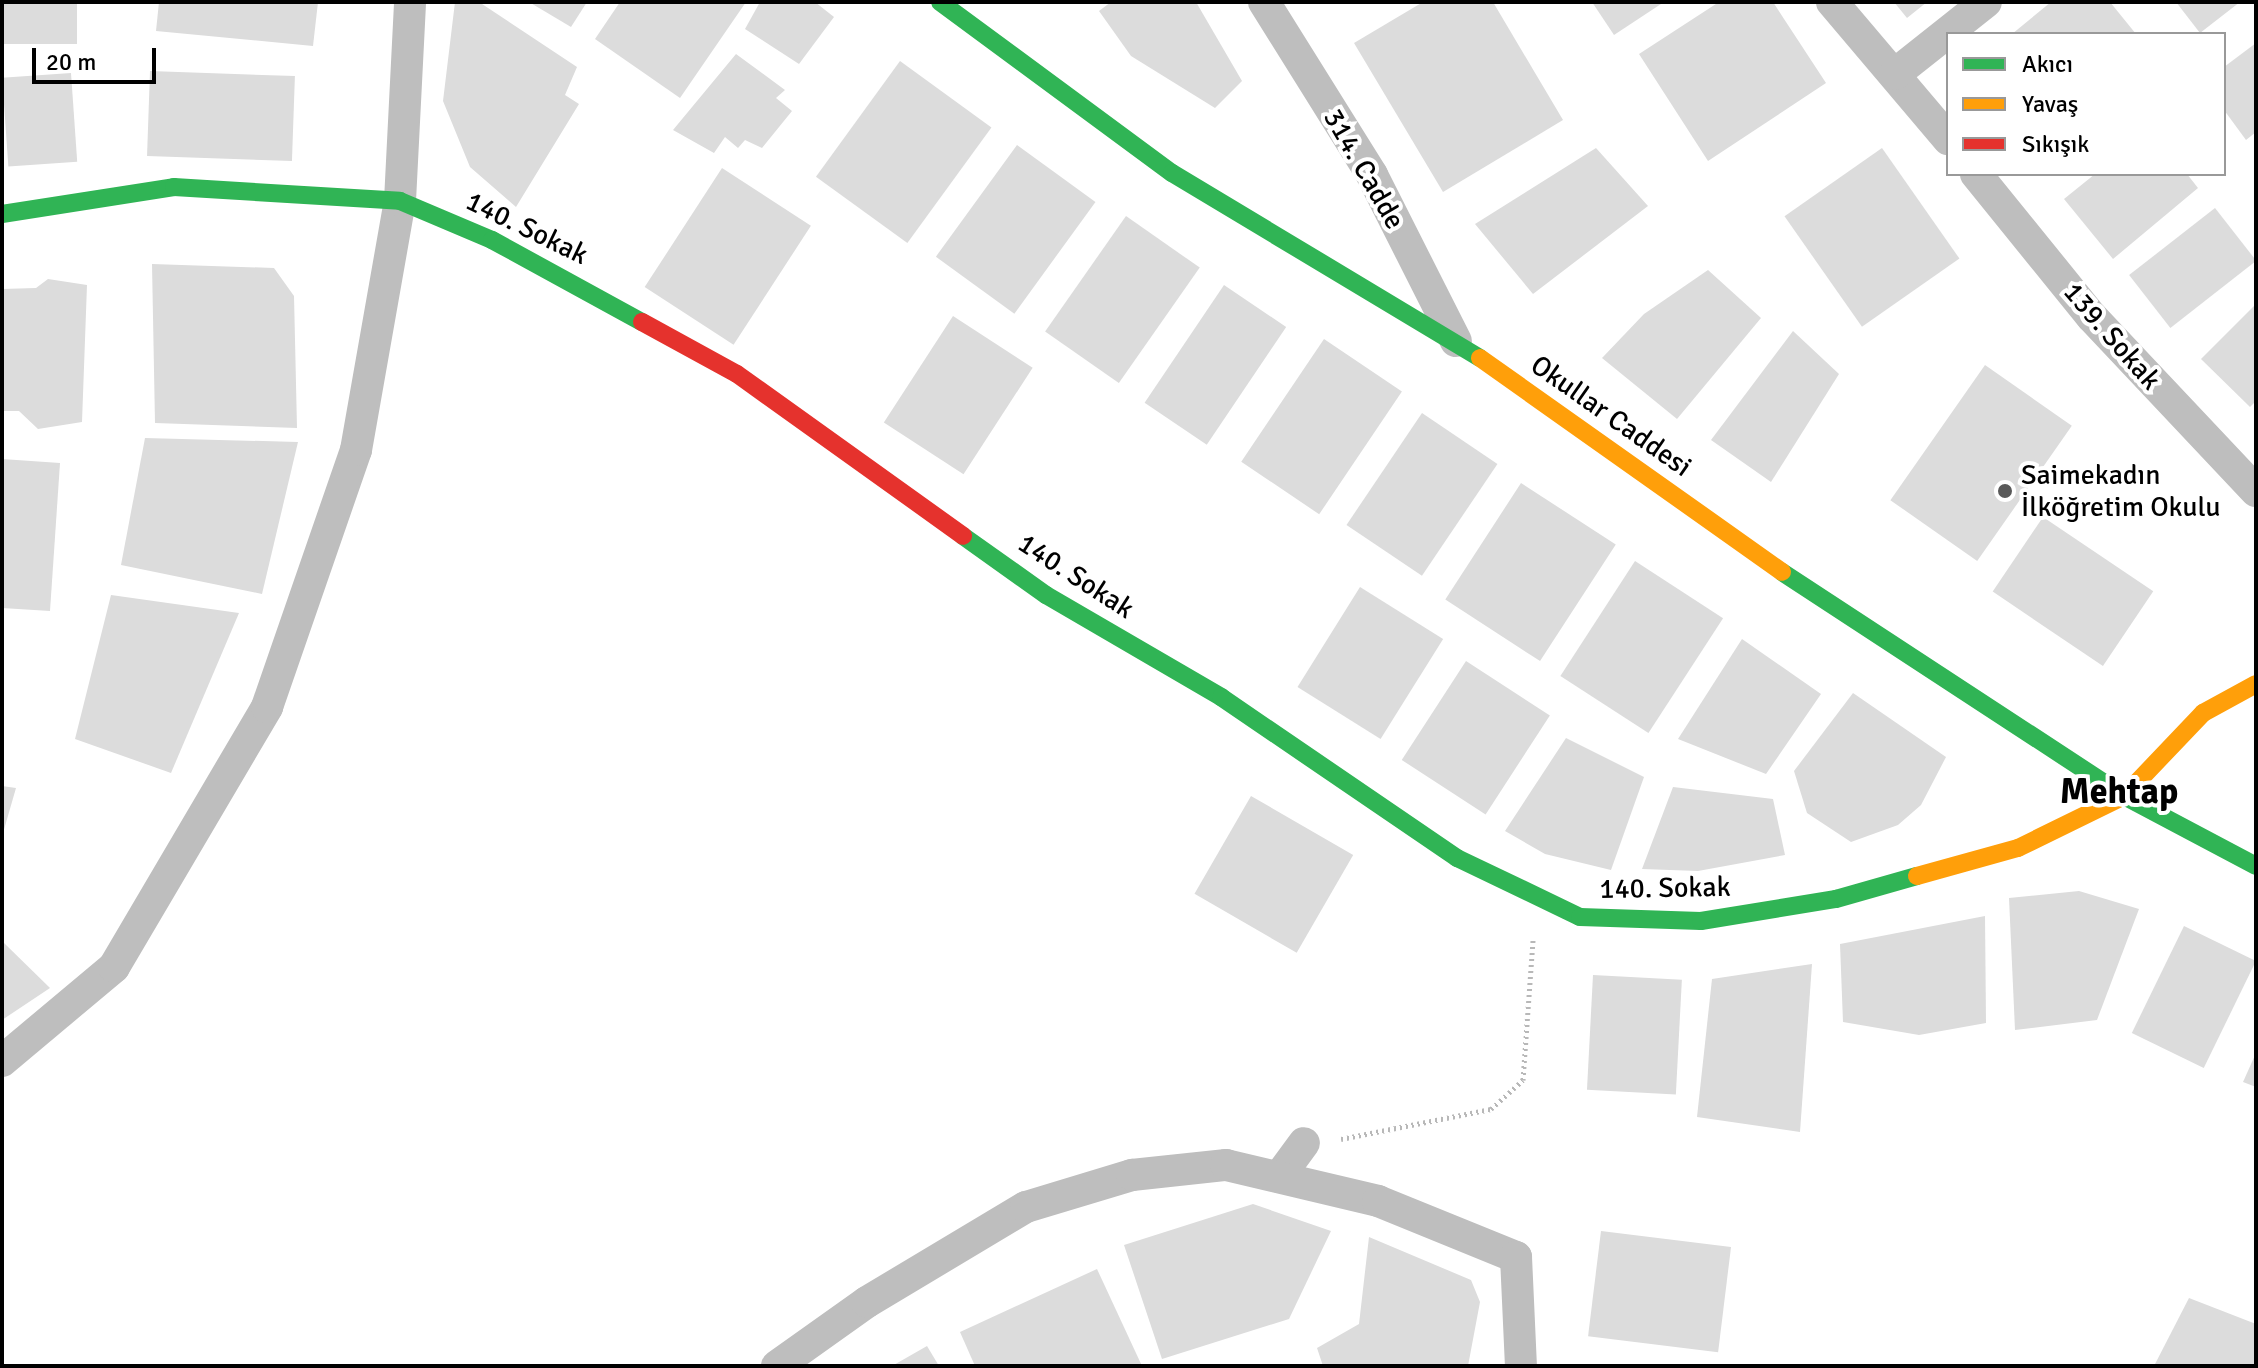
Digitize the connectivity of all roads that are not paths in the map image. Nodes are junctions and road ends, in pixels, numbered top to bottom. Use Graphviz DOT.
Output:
graph roads {
  1 [pos="410,2"];
  2 [pos="940,2"];
  3 [pos="1264,2"];
  4 [pos="1832,2"];
  5 [pos="1986,2"];
  6 [pos="1948,32"];
  7 [pos="1946,34"];
  8 [pos="1895,74"];
  9 [pos="1946,137"];
  10 [pos="1978,176"];
  11 [pos="400,201"];
  12 [pos="2,214"];
  13 [pos="1456,341"];
  14 [pos="2256,491"];
  15 [pos="2256,684"];
  16 [pos="2124,796"];
  17 [pos="2256,866"];
  18 [pos="2,1061"];
  19 [pos="1304,1143"];
  20 [pos="1279,1177"];
  21 [pos="777,1366"];
  22 [pos="1521,1366"];
  1 -- 11 [label="street"];
  2 -- 13 [label="street, Okullar Caddesi"];
  3 -- 13 [label="street, 314. Cadde"];
  4 -- 8 [label="street"];
  5 -- 6 [label="street"];
  7 -- 8 [label="street"];
  8 -- 9 [label="street"];
  10 -- 14 [label="street, 139. Sokak"];
  11 -- 12 [label="street, 140. Sokak"];
  11 -- 16 [label="street, 140. Sokak"];
  11 -- 18 [label="street"];
  13 -- 16 [label="street, Okullar Caddesi"];
  15 -- 16 [label="street"];
  16 -- 17 [label="street, Okullar Caddesi"];
  19 -- 20 [label="street"];
  20 -- 21 [label="street"];
  20 -- 22 [label="street"];
}
